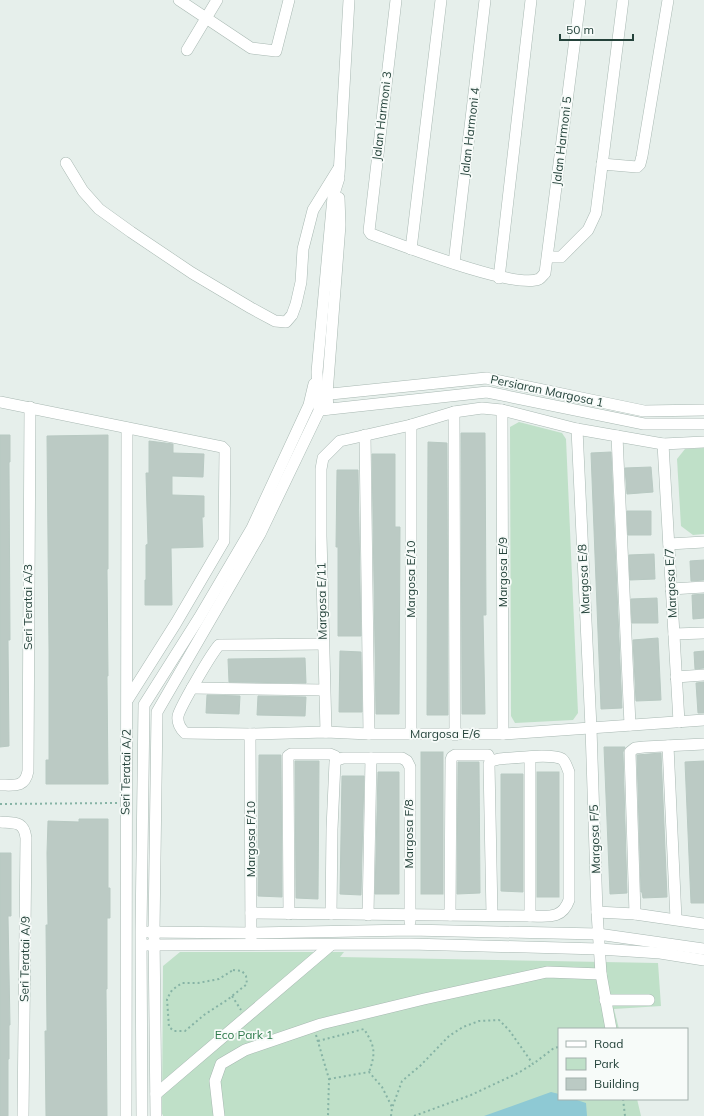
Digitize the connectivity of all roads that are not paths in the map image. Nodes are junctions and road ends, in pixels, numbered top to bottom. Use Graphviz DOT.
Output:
graph roads {
  1 [pos="179,0"];
  2 [pos="217,0"];
  3 [pos="289,0"];
  4 [pos="349,0"];
  5 [pos="396,0"];
  6 [pos="441,0"];
  7 [pos="485,0"];
  8 [pos="530,0"];
  9 [pos="580,0"];
  10 [pos="623,0"];
  11 [pos="668,0"];
  12 [pos="207,18"];
  13 [pos="187,50"];
  14 [pos="66,163"];
  15 [pos="602,164"];
  16 [pos="339,173"];
  17 [pos="411,249"];
  18 [pos="548,257"];
  19 [pos="454,263"];
  20 [pos="499,278"];
  21 [pos="317,372"];
  22 [pos="547,391"];
  23 [pos="328,394"];
  24 [pos="0,402"];
  25 [pos="544,404"];
  26 [pos="30,407"];
  27 [pos="319,408"];
  28 [pos="502,410"];
  29 [pos="704,410"];
  30 [pos="454,412"];
  31 [pos="540,419"];
  32 [pos="704,424"];
  33 [pos="411,425"];
  34 [pos="127,428"];
  35 [pos="577,429"];
  36 [pos="365,435"];
  37 [pos="618,436"];
  38 [pos="704,442"];
  39 [pos="663,444"];
  40 [pos="704,542"];
  41 [pos="669,544"];
  42 [pos="704,587"];
  43 [pos="671,589"];
  44 [pos="704,632"];
  45 [pos="674,634"];
  46 [pos="323,644"];
  47 [pos="704,675"];
  48 [pos="676,677"];
  49 [pos="192,688"];
  50 [pos="324,690"];
  51 [pos="127,700"];
  52 [pos="704,720"];
  53 [pos="679,722"];
  54 [pos="630,725"];
  55 [pos="143,728"];
  56 [pos="156,728"];
  57 [pos="591,728"];
  58 [pos="326,732"];
  59 [pos="250,734"];
  60 [pos="369,734"];
  61 [pos="411,734"];
  62 [pos="503,734"];
  63 [pos="455,735"];
  64 [pos="704,744"];
  65 [pos="668,746"];
  66 [pos="530,757"];
  67 [pos="371,758"];
  68 [pos="337,760"];
  69 [pos="491,761"];
  70 [pos="0,785"];
  71 [pos="142,803"];
  72 [pos="155,803"];
  73 [pos="0,822"];
  74 [pos="597,912"];
  75 [pos="252,913"];
  76 [pos="289,914"];
  77 [pos="331,914"];
  78 [pos="410,914"];
  79 [pos="635,914"];
  80 [pos="368,915"];
  81 [pos="450,915"];
  82 [pos="492,915"];
  83 [pos="530,916"];
  84 [pos="676,919"];
  85 [pos="704,924"];
  86 [pos="410,930"];
  87 [pos="141,932"];
  88 [pos="154,932"];
  89 [pos="598,934"];
  90 [pos="251,939"];
  91 [pos="331,944"];
  92 [pos="410,944"];
  93 [pos="154,945"];
  94 [pos="141,946"];
  95 [pos="599,949"];
  96 [pos="704,949"];
  97 [pos="704,960"];
  98 [pos="601,974"];
  99 [pos="605,1000"];
  100 [pos="649,1000"];
  101 [pos="611,1028"];
  102 [pos="156,1094"];
  103 [pos="24,1116"];
  104 [pos="126,1116"];
  105 [pos="142,1116"];
  106 [pos="156,1116"];
  107 [pos="219,1116"];
  1 -- 12 [label="street"];
  2 -- 12 [label="street"];
  3 -- 12 [label="street"];
  4 -- 16 [label="street"];
  5 -- 17 [label="street, Jalan Harmoni 3"];
  6 -- 17 [label="street"];
  7 -- 19 [label="street, Jalan Harmoni 4"];
  8 -- 20 [label="street"];
  9 -- 18 [label="street, Jalan Harmoni 5"];
  10 -- 15 [label="street"];
  11 -- 15 [label="street"];
  12 -- 13 [label="street"];
  14 -- 16 [label="street"];
  15 -- 18 [label="street"];
  16 -- 21 [label="street"];
  16 -- 23 [label="street"];
  17 -- 19 [label="street"];
  18 -- 20 [label="street, Jalan Harmoni 5"];
  19 -- 20 [label="street"];
  21 -- 23 [label="street"];
  21 -- 27 [label="street"];
  22 -- 23 [label="street, Persiaran Margosa 1"];
  22 -- 25 [label="street"];
  22 -- 29 [label="street, Persiaran Margosa 1"];
  23 -- 27 [label="street"];
  24 -- 26 [label="street"];
  25 -- 27 [label="street, Persiaran Margosa 1"];
  25 -- 31 [label="street"];
  25 -- 32 [label="street, Persiaran Margosa 1"];
  26 -- 34 [label="street"];
  26 -- 70 [label="street, Seri Teratai A/3"];
  27 -- 55 [label="street"];
  27 -- 56 [label="street"];
  28 -- 30 [label="street"];
  28 -- 31 [label="street"];
  28 -- 62 [label="street, Margosa E/9"];
  30 -- 33 [label="street"];
  30 -- 63 [label="street"];
  31 -- 35 [label="street"];
  33 -- 36 [label="street"];
  33 -- 61 [label="street, Margosa E/10"];
  34 -- 51 [label="street, Seri Teratai A/2"];
  34 -- 51 [label="street"];
  35 -- 37 [label="street"];
  35 -- 57 [label="street, Margosa E/8"];
  36 -- 46 [label="street, Margosa E/11"];
  36 -- 60 [label="street"];
  37 -- 39 [label="street"];
  37 -- 54 [label="street"];
  38 -- 39 [label="street"];
  39 -- 41 [label="street, Margosa E/7"];
  40 -- 41 [label="street"];
  41 -- 43 [label="street, Margosa E/7"];
  42 -- 43 [label="street"];
  43 -- 45 [label="street, Margosa E/7"];
  44 -- 45 [label="street"];
  45 -- 48 [label="street, Margosa E/7"];
  46 -- 49 [label="street"];
  46 -- 50 [label="street, Margosa E/11"];
  47 -- 48 [label="street"];
  48 -- 53 [label="street, Margosa E/7"];
  49 -- 50 [label="street"];
  49 -- 59 [label="street, Margosa E/6"];
  50 -- 58 [label="street, Margosa E/11"];
  51 -- 104 [label="street, Seri Teratai A/2"];
  52 -- 53 [label="street, Margosa E/6"];
  53 -- 54 [label="street, Margosa E/6"];
  54 -- 57 [label="street, Margosa E/6"];
  55 -- 56 [label="street"];
  55 -- 71 [label="street"];
  56 -- 72 [label="street"];
  57 -- 62 [label="street, Margosa E/6"];
  57 -- 74 [label="street, Margosa F/5"];
  58 -- 59 [label="street, Margosa E/6"];
  58 -- 60 [label="street, Margosa E/6"];
  59 -- 75 [label="street, Margosa F/10"];
  60 -- 61 [label="street, Margosa E/6"];
  61 -- 63 [label="street, Margosa E/6"];
  62 -- 63 [label="street, Margosa E/6"];
  64 -- 65 [label="street"];
  65 -- 79 [label="street"];
  65 -- 84 [label="street"];
  66 -- 69 [label="street"];
  66 -- 83 [label="street"];
  66 -- 83 [label="street"];
  67 -- 68 [label="street, Margosa F/8"];
  67 -- 78 [label="street, Margosa F/8"];
  67 -- 80 [label="street"];
  68 -- 76 [label="street"];
  68 -- 77 [label="street"];
  69 -- 81 [label="street"];
  69 -- 82 [label="street"];
  71 -- 72 [label="street"];
  71 -- 87 [label="street"];
  72 -- 88 [label="street"];
  73 -- 103 [label="street, Seri Teratai A/9"];
  74 -- 79 [label="street"];
  74 -- 89 [label="street, Margosa F/5"];
  75 -- 76 [label="street"];
  75 -- 90 [label="street, Margosa F/10"];
  76 -- 77 [label="street"];
  77 -- 80 [label="street"];
  78 -- 80 [label="street"];
  78 -- 81 [label="street"];
  78 -- 86 [label="street, Margosa F/8"];
  79 -- 84 [label="street"];
  81 -- 82 [label="street"];
  82 -- 83 [label="street"];
  84 -- 85 [label="street"];
  86 -- 89 [label="street"];
  86 -- 90 [label="street"];
  86 -- 92 [label="street, Margosa F/8"];
  87 -- 88 [label="street"];
  87 -- 94 [label="street"];
  88 -- 90 [label="street"];
  88 -- 93 [label="street"];
  89 -- 95 [label="street, Margosa F/5"];
  89 -- 96 [label="street"];
  90 -- 91 [label="street"];
  90 -- 93 [label="street"];
  91 -- 92 [label="street"];
  91 -- 102 [label="street"];
  92 -- 95 [label="street"];
  93 -- 94 [label="street"];
  93 -- 102 [label="street"];
  94 -- 105 [label="street"];
  95 -- 97 [label="street"];
  95 -- 98 [label="street, Margosa F/5"];
  98 -- 99 [label="street, Margosa F/5"];
  98 -- 107 [label="street"];
  99 -- 100 [label="street"];
  99 -- 101 [label="street, Margosa F/5"];
  102 -- 106 [label="street"];
}
